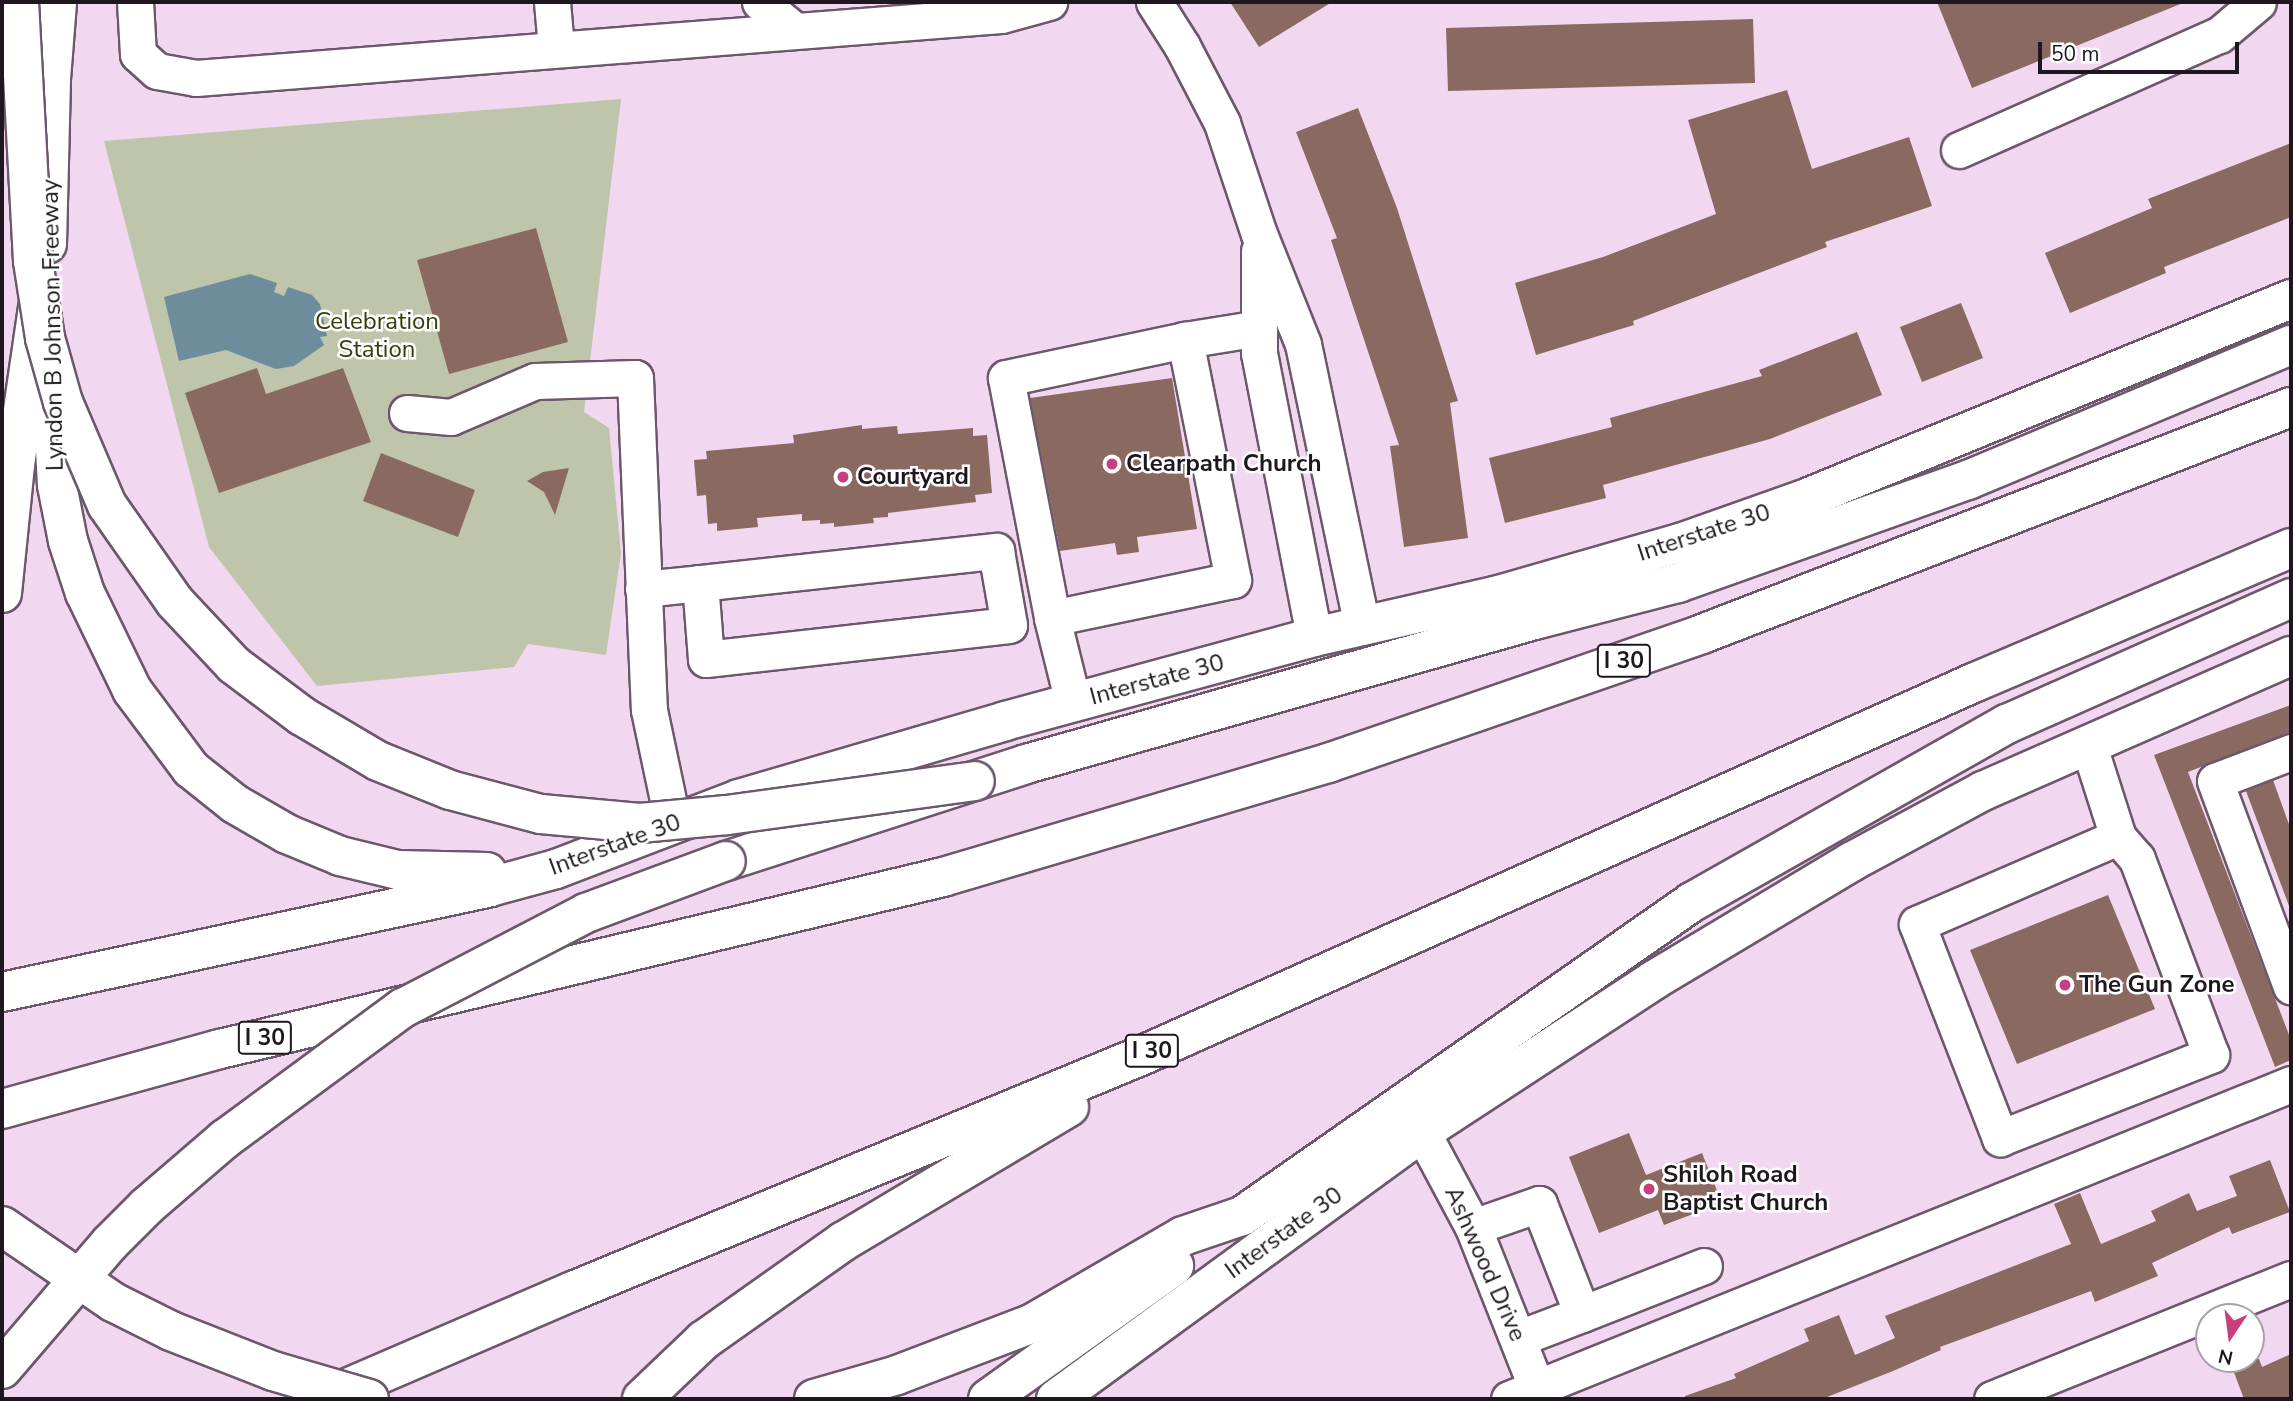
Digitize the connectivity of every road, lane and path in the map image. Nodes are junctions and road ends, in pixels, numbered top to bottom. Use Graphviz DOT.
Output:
graph roads {
  1 [pos="19,2"];
  2 [pos="57,2"];
  3 [pos="135,2"];
  4 [pos="552,2"];
  5 [pos="761,2"];
  6 [pos="825,2"];
  7 [pos="1049,2"];
  8 [pos="1154,2"];
  9 [pos="2258,2"];
  10 [pos="798,30"];
  11 [pos="556,48"];
  12 [pos="1959,150"];
  13 [pos="1259,234"];
  14 [pos="47,244"];
  15 [pos="2291,299"];
  16 [pos="1259,328"];
  17 [pos="1185,340"];
  18 [pos="2291,345"];
  19 [pos="2291,407"];
  20 [pos="407,413"];
  21 [pos="2291,548"];
  22 [pos="700,583"];
  23 [pos="643,589"];
  24 [pos="2,593"];
  25 [pos="2291,598"];
  26 [pos="1052,618"];
  27 [pos="1362,627"];
  28 [pos="1314,637"];
  29 [pos="2291,656"];
  30 [pos="1073,702"];
  31 [pos="2088,743"];
  32 [pos="2291,752"];
  33 [pos="975,781"];
  34 [pos="673,824"];
  35 [pos="2118,837"];
  36 [pos="556,869"];
  37 [pos="2291,986"];
  38 [pos="8,991"];
  39 [pos="1193,1033"];
  40 [pos="2291,1084"];
  41 [pos="2,1109"];
  42 [pos="1422,1132"];
  43 [pos="1242,1216"];
  44 [pos="2,1226"];
  45 [pos="1473,1227"];
  46 [pos="1704,1266"];
  47 [pos="2291,1279"];
  48 [pos="1582,1314"];
  49 [pos="1519,1338"];
  50 [pos="2,1369"];
  51 [pos="1529,1396"];
  52 [pos="1998,1398"];
  53 [pos="322,1399"];
  54 [pos="369,1399"];
  55 [pos="642,1399"];
  56 [pos="814,1399"];
  57 [pos="988,1399"];
  58 [pos="1056,1399"];
  1 -- 33 [label="main road, bridge"];
  2 -- 14 [label="main road, Lyndon B Johnson Freeway"];
  3 -- 11 [label="street"];
  4 -- 11 [label="street"];
  5 -- 10 [label="street"];
  6 -- 10 [label="street"];
  7 -- 10 [label="street"];
  8 -- 13 [label="street"];
  9 -- 12 [label="street"];
  10 -- 11 [label="street"];
  13 -- 16 [label="street"];
  13 -- 27 [label="street"];
  14 -- 24 [label="main road"];
  14 -- 36 [label="main road, Lyndon B Johnson Freeway"];
  15 -- 27 [label="main road, Interstate 30"];
  16 -- 17 [label="street"];
  16 -- 28 [label="street"];
  17 -- 26 [label="street"];
  17 -- 26 [label="street"];
  18 -- 33 [label="main road"];
  19 -- 41 [label="main road, I 30"];
  20 -- 23 [label="street"];
  21 -- 39 [label="main road, I 30"];
  22 -- 22 [label="street"];
  22 -- 23 [label="street"];
  23 -- 34 [label="street"];
  25 -- 43 [label="main road"];
  26 -- 30 [label="street"];
  27 -- 28 [label="main road, Interstate 30"];
  28 -- 30 [label="main road, Interstate 30"];
  29 -- 31 [label="main road, Interstate 30"];
  30 -- 34 [label="main road, Interstate 30"];
  31 -- 35 [label="street"];
  31 -- 42 [label="main road, Interstate 30"];
  32 -- 37 [label="street"];
  33 -- 50 [label="main road, bridge"];
  34 -- 36 [label="main road, Interstate 30"];
  35 -- 35 [label="street"];
  36 -- 38 [label="main road, Interstate 30"];
  39 -- 53 [label="main road, I 30"];
  39 -- 55 [label="main road"];
  40 -- 51 [label="street"];
  42 -- 45 [label="street, Ashwood Drive"];
  42 -- 58 [label="main road, Interstate 30"];
  43 -- 56 [label="main road"];
  43 -- 57 [label="main road"];
  44 -- 54 [label="main road, bridge"];
  45 -- 48 [label="street"];
  45 -- 49 [label="street, Ashwood Drive"];
  46 -- 48 [label="street"];
  47 -- 52 [label="street"];
  48 -- 49 [label="street"];
  49 -- 51 [label="street, Ashwood Drive"];
}
